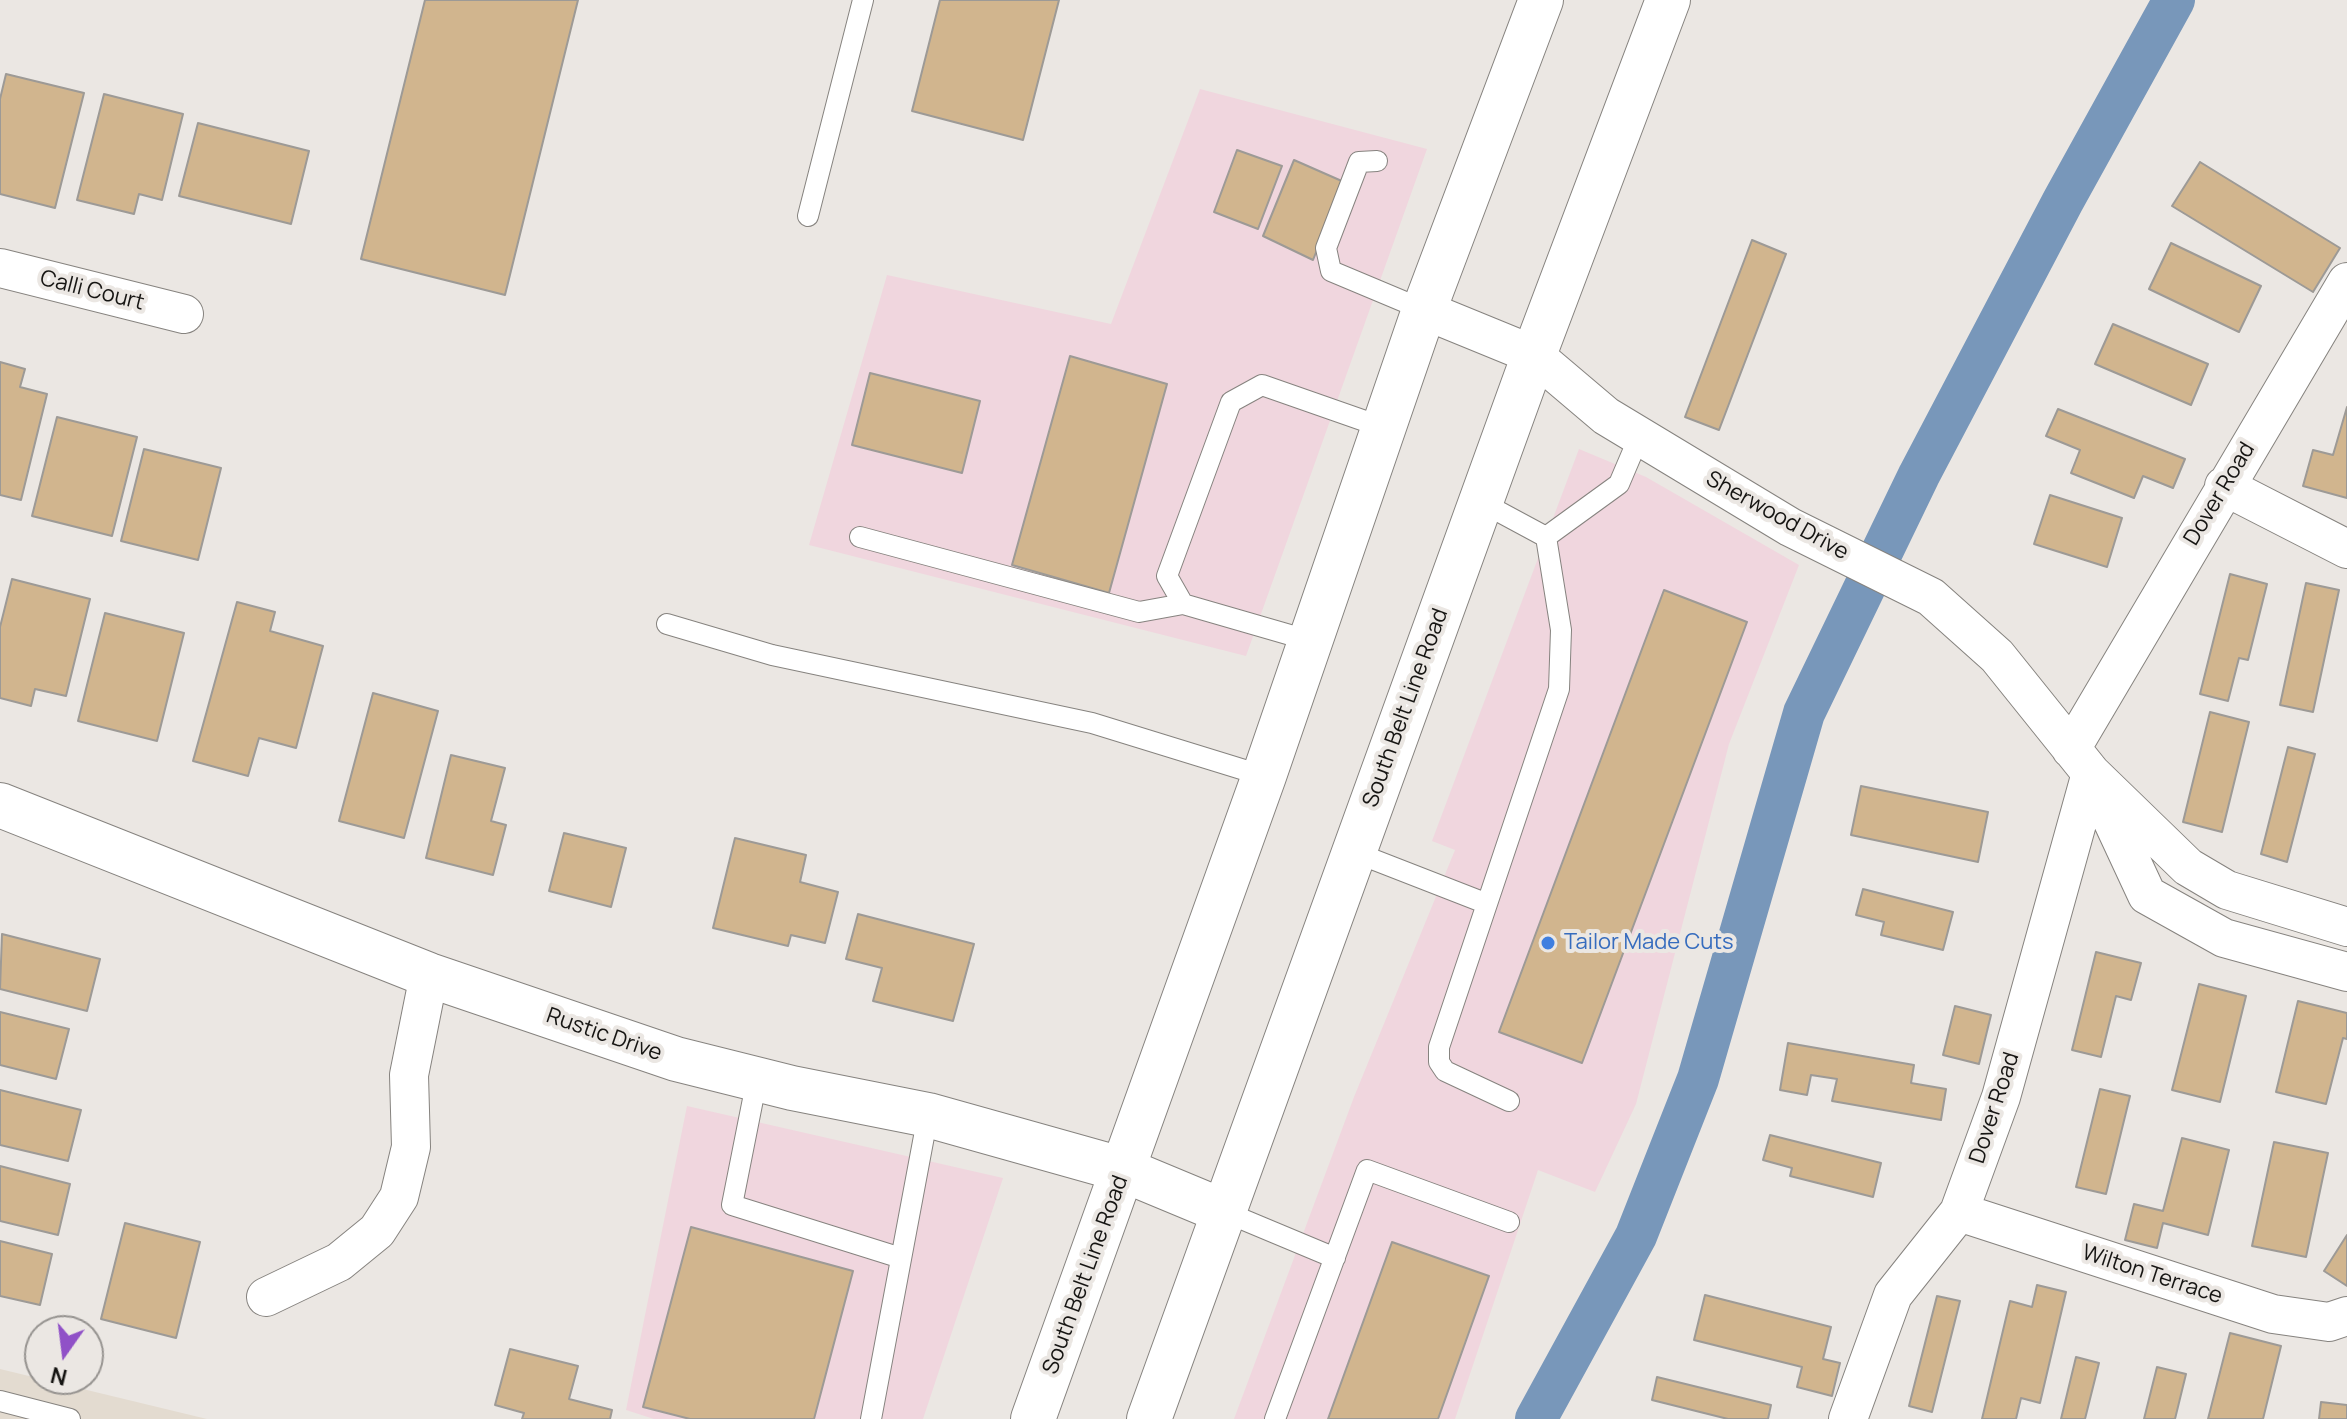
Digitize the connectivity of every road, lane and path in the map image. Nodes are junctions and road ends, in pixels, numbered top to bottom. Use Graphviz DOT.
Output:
graph roads {
  1 [pos="863,0"];
  2 [pos="1541,0"];
  3 [pos="1668,0"];
  4 [pos="1377,161"];
  5 [pos="808,216"];
  6 [pos="0,268"];
  7 [pos="2347,282"];
  8 [pos="1424,310"];
  9 [pos="184,314"];
  10 [pos="1534,355"];
  11 [pos="1385,428"];
  12 [pos="1639,437"];
  13 [pos="2224,486"];
  14 [pos="1481,502"];
  15 [pos="860,537"];
  16 [pos="1546,537"];
  17 [pos="2347,549"];
  18 [pos="1183,604"];
  19 [pos="667,624"];
  20 [pos="1311,641"];
  21 [pos="2081,761"];
  22 [pos="1264,776"];
  23 [pos="0,805"];
  24 [pos="1354,852"];
  25 [pos="1485,903"];
  26 [pos="2347,927"];
  27 [pos="2347,972"];
  28 [pos="429,975"];
  29 [pos="757,1079"];
  30 [pos="1509,1101"];
  31 [pos="928,1115"];
  32 [pos="1124,1170"];
  33 [pos="1225,1212"];
  34 [pos="1959,1212"];
  35 [pos="1509,1222"];
  36 [pos="901,1258"];
  37 [pos="1335,1258"];
  38 [pos="266,1297"];
  39 [pos="2347,1316"];
  40 [pos="0,1401"];
  41 [pos="70,1419"];
  42 [pos="871,1419"];
  43 [pos="1033,1419"];
  44 [pos="1149,1419"];
  45 [pos="1275,1419"];
  46 [pos="1848,1419"];
  1 -- 5 [label="lane"];
  2 -- 8 [label="main road, South Belt Line Road"];
  3 -- 10 [label="main road, South Belt Line Road"];
  4 -- 8 [label="lane"];
  6 -- 9 [label="street, Calli Court"];
  7 -- 13 [label="street, Dover Road"];
  8 -- 10 [label="street, Sherwood Drive"];
  8 -- 11 [label="main road, South Belt Line Road"];
  10 -- 12 [label="street, Sherwood Drive"];
  10 -- 14 [label="main road, South Belt Line Road"];
  11 -- 18 [label="lane"];
  11 -- 20 [label="main road, South Belt Line Road"];
  12 -- 16 [label="lane"];
  12 -- 21 [label="street, Sherwood Drive"];
  13 -- 17 [label="street"];
  13 -- 21 [label="street, Dover Road"];
  14 -- 16 [label="lane"];
  14 -- 24 [label="main road, South Belt Line Road"];
  15 -- 18 [label="lane"];
  16 -- 25 [label="lane"];
  18 -- 20 [label="lane"];
  19 -- 22 [label="lane"];
  20 -- 22 [label="main road, South Belt Line Road"];
  21 -- 26 [label="street, Sherwood Drive"];
  21 -- 27 [label="street, Sherwood Drive"];
  21 -- 34 [label="street, Dover Road"];
  22 -- 32 [label="main road, South Belt Line Road"];
  23 -- 28 [label="main road, Rustic Drive"];
  24 -- 25 [label="lane"];
  24 -- 33 [label="main road, South Belt Line Road"];
  25 -- 30 [label="lane"];
  28 -- 29 [label="main road, Rustic Drive"];
  28 -- 38 [label="street"];
  29 -- 31 [label="main road, Rustic Drive"];
  29 -- 36 [label="lane"];
  31 -- 32 [label="main road, Rustic Drive"];
  31 -- 36 [label="lane"];
  32 -- 33 [label="main road, Rustic Drive"];
  32 -- 43 [label="main road, South Belt Line Road"];
  33 -- 37 [label="lane"];
  33 -- 44 [label="main road, South Belt Line Road"];
  34 -- 39 [label="street, Wilton Terrace"];
  34 -- 46 [label="street, Dover Road"];
  35 -- 37 [label="lane"];
  36 -- 42 [label="lane"];
  37 -- 45 [label="lane"];
  40 -- 41 [label="lane"];
}
